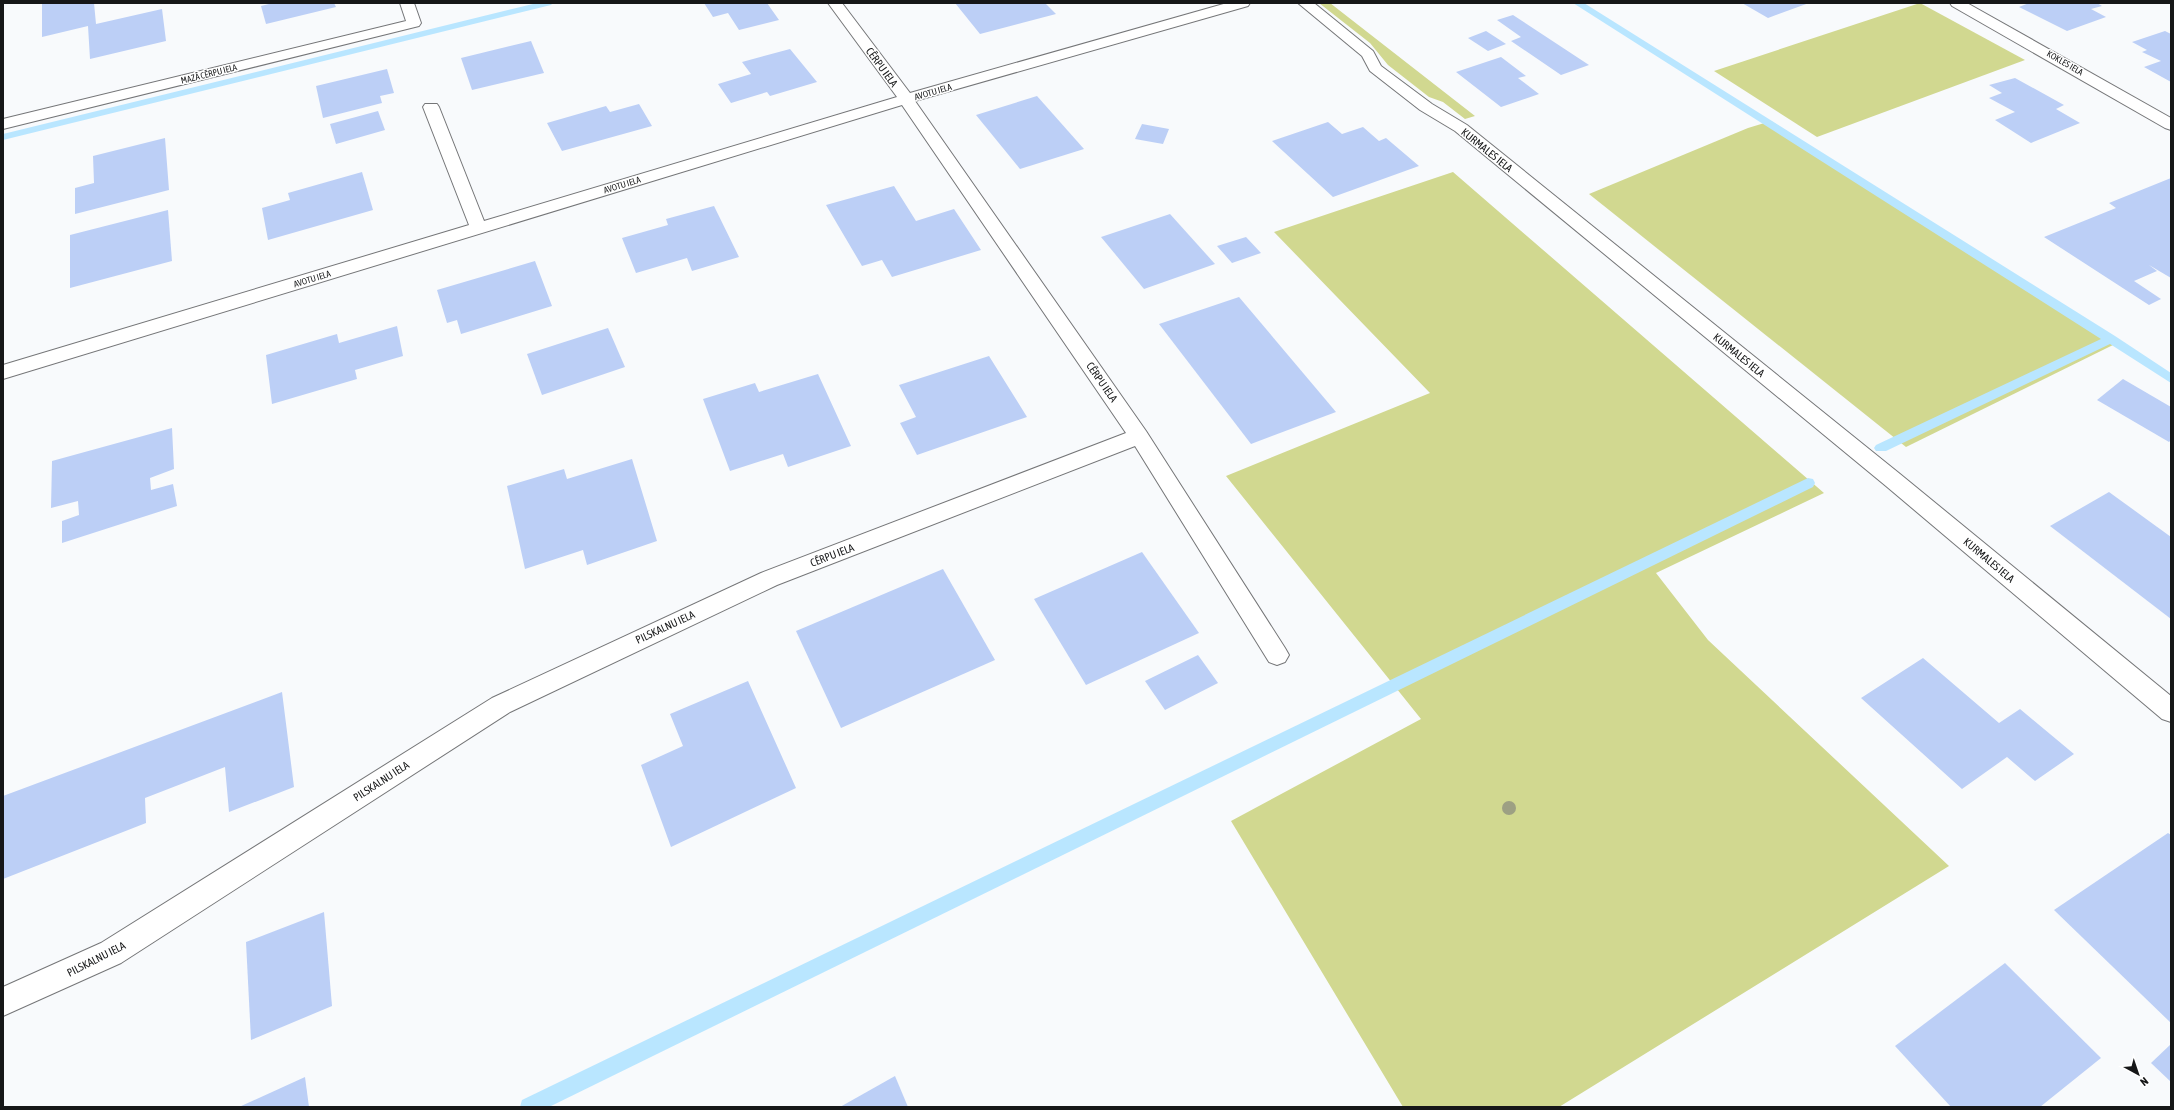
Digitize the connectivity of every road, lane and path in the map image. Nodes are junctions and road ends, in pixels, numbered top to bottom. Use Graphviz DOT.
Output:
graph roads {
  1 [pos="407,3"];
  2 [pos="835,3"];
  3 [pos="1243,3"];
  4 [pos="1305,3"];
  5 [pos="1957,3"];
  6 [pos="906,99"];
  7 [pos="431,107"];
  8 [pos="3,124"];
  9 [pos="2171,125"];
  10 [pos="479,228"];
  11 [pos="3,372"];
  12 [pos="1139,436"];
  13 [pos="769,579"];
  14 [pos="1277,655"];
  15 [pos="2171,711"];
  16 [pos="3,1002"];
  1 -- 8 [label="street, MAZĀ CĒRPU IELA"];
  2 -- 6 [label="street, CĒRPU IELA"];
  3 -- 6 [label="street, AVOTU IELA"];
  4 -- 15 [label="street, KURMALES IELA"];
  5 -- 9 [label="street, KOKLES IELA"];
  6 -- 10 [label="street, AVOTU IELA"];
  6 -- 12 [label="street, CĒRPU IELA"];
  7 -- 10 [label="street"];
  10 -- 11 [label="street, AVOTU IELA"];
  12 -- 13 [label="street, CĒRPU IELA"];
  12 -- 14 [label="street"];
  13 -- 16 [label="street, PILSKALNU IELA"];
}
